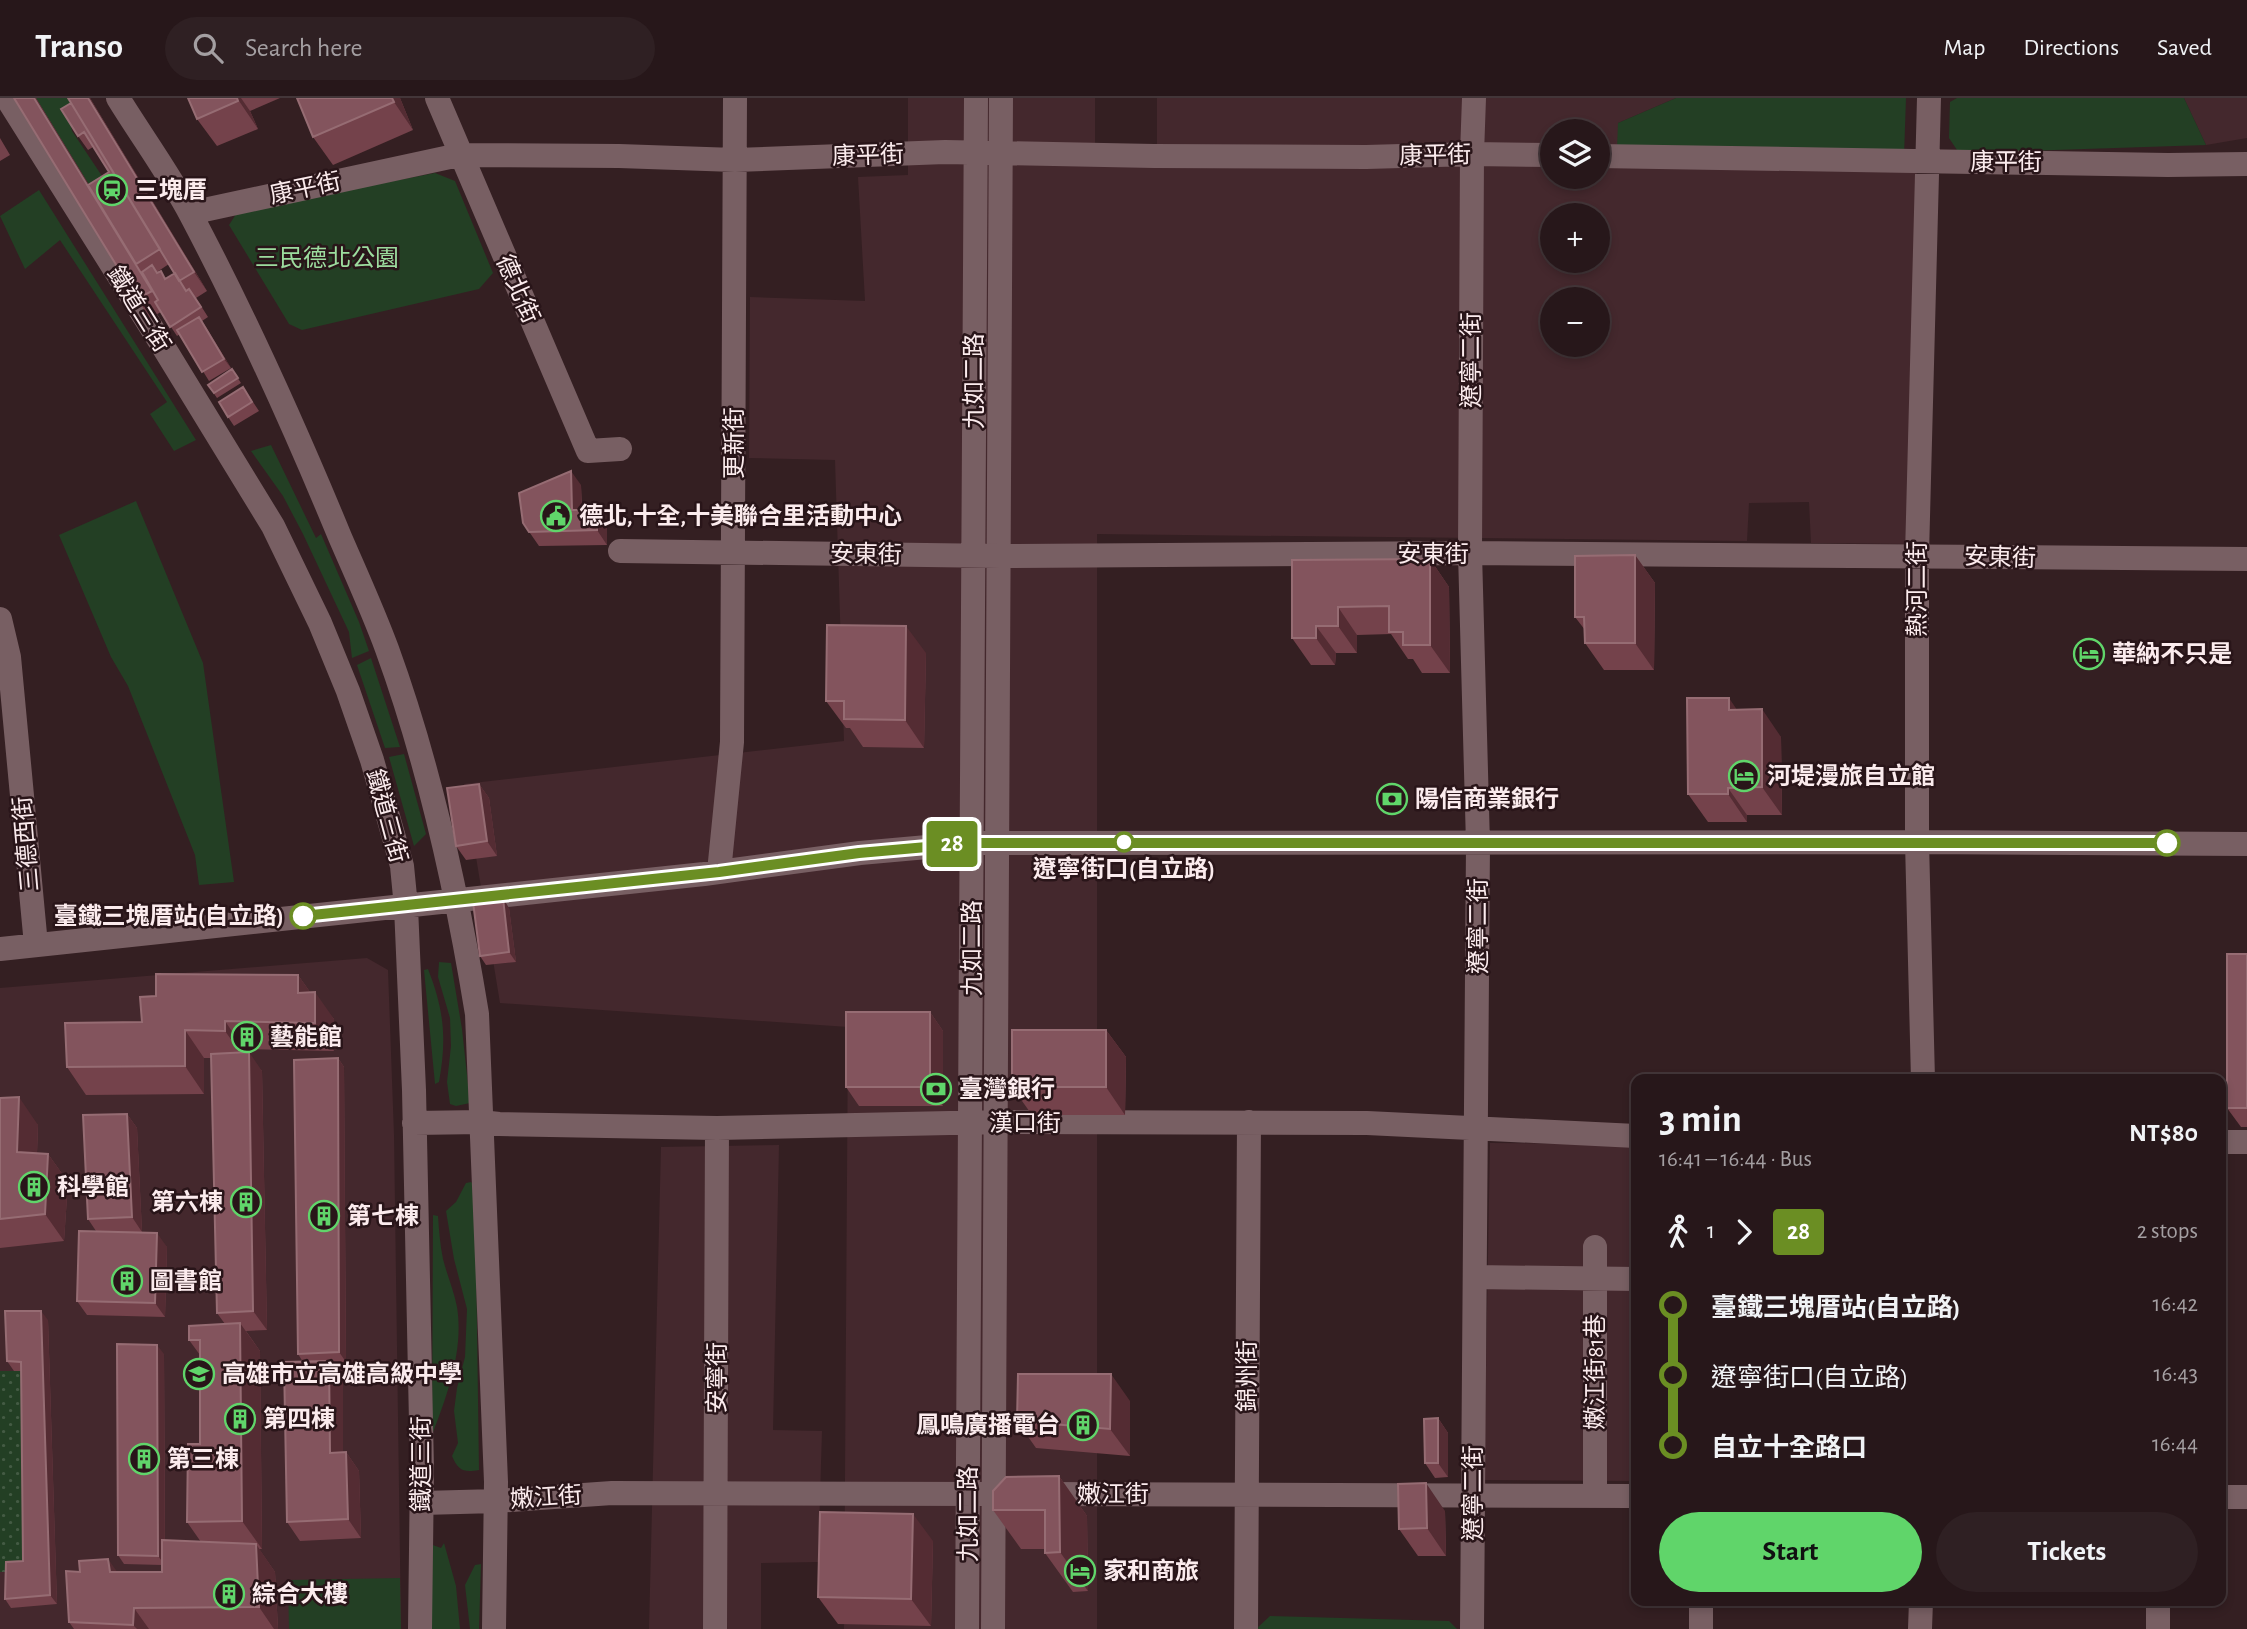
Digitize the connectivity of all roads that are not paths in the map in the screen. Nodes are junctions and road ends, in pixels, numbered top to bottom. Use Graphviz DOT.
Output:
graph roads {
  1 [pos="7,98"];
  2 [pos="118,98"];
  3 [pos="436,98"];
  4 [pos="735,98"];
  5 [pos="976,98"];
  6 [pos="1001,98"];
  7 [pos="1474,98"];
  8 [pos="1928,98"];
  9 [pos="975,153"];
  10 [pos="1001,153"];
  11 [pos="1472,154"];
  12 [pos="459,155"];
  13 [pos="1540,155"];
  14 [pos="1610,156"];
  15 [pos="735,160"];
  16 [pos="1927,162"];
  17 [pos="2247,164"];
  18 [pos="190,213"];
  19 [pos="620,449"];
  20 [pos="620,551"];
  21 [pos="733,552"];
  22 [pos="1470,553"];
  23 [pos="1917,555"];
  24 [pos="973,556"];
  25 [pos="999,556"];
  26 [pos="2247,559"];
  27 [pos="0,619"];
  28 [pos="1917,842"];
  29 [pos="972,843"];
  30 [pos="996,843"];
  31 [pos="1478,844"];
  32 [pos="2247,844"];
  33 [pos="719,872"];
  34 [pos="456,901"];
  35 [pos="406,906"];
  36 [pos="36,945"];
  37 [pos="0,949"];
  38 [pos="1923,1074"];
  39 [pos="481,1122"];
  40 [pos="997,1122"];
  41 [pos="1249,1122"];
  42 [pos="414,1123"];
  43 [pos="971,1123"];
  44 [pos="718,1128"];
  45 [pos="1476,1129"];
  46 [pos="1631,1136"];
  47 [pos="2226,1142"];
  48 [pos="2247,1142"];
  49 [pos="1595,1248"];
  50 [pos="1475,1277"];
  51 [pos="1595,1279"];
  52 [pos="1631,1279"];
  53 [pos="716,1493"];
  54 [pos="968,1494"];
  55 [pos="994,1494"];
  56 [pos="1247,1494"];
  57 [pos="1473,1495"];
  58 [pos="1595,1496"];
  59 [pos="1631,1496"];
  60 [pos="2226,1497"];
  61 [pos="2247,1497"];
  62 [pos="496,1501"];
  63 [pos="422,1503"];
  64 [pos="1701,1606"];
  65 [pos="1921,1606"];
  66 [pos="2158,1606"];
  67 [pos="420,1629"];
  68 [pos="494,1629"];
  69 [pos="715,1629"];
  70 [pos="967,1629"];
  71 [pos="993,1629"];
  72 [pos="1246,1629"];
  73 [pos="1472,1629"];
  74 [pos="1700,1629"];
  75 [pos="1920,1629"];
  76 [pos="2158,1629"];
  1 -- 35 [label="street, 鐵道三街"];
  2 -- 18 [label="street, 鐵道三街"];
  3 -- 12 [label="street, 德北街"];
  4 -- 15 [label="street, 更新街"];
  5 -- 9 [label="street, 九如二路"];
  6 -- 10 [label="street, 九如二路"];
  7 -- 11 [label="street, 遼寧二街"];
  8 -- 16 [label="street, 熱河二街"];
  9 -- 10 [label="street, 康平街"];
  9 -- 15 [label="street, 康平街"];
  9 -- 24 [label="street, 九如二路"];
  10 -- 11 [label="street, 康平街"];
  10 -- 25 [label="street, 九如二路"];
  11 -- 13 [label="street, 康平街"];
  11 -- 22 [label="street, 遼寧二街"];
  12 -- 15 [label="street, 康平街"];
  12 -- 18 [label="street, 康平街"];
  12 -- 19 [label="street, 德北街"];
  14 -- 16 [label="street, 康平街"];
  15 -- 21 [label="street, 更新街"];
  16 -- 17 [label="street, 康平街"];
  16 -- 23 [label="street, 熱河二街"];
  18 -- 34 [label="street, 鐵道三街"];
  20 -- 21 [label="street, 安東街"];
  21 -- 24 [label="street, 安東街"];
  21 -- 33 [label="street, 更新街"];
  22 -- 23 [label="street, 安東街"];
  22 -- 25 [label="street, 安東街"];
  22 -- 31 [label="street, 遼寧二街"];
  23 -- 26 [label="street, 安東街"];
  23 -- 28 [label="street, 熱河二街"];
  24 -- 25 [label="street, 安東街"];
  24 -- 29 [label="street, 九如二路"];
  25 -- 30 [label="street, 九如二路"];
  27 -- 36 [label="street, 三德西街"];
  28 -- 31 [label="street"];
  28 -- 32 [label="street"];
  28 -- 38 [label="street, 熱河二街"];
  29 -- 30 [label="street"];
  29 -- 33 [label="street"];
  29 -- 43 [label="street, 九如二路"];
  30 -- 31 [label="street"];
  30 -- 40 [label="street, 九如二路"];
  31 -- 45 [label="street, 遼寧二街"];
  33 -- 34 [label="street"];
  34 -- 35 [label="street"];
  34 -- 39 [label="street, 鐵道三街"];
  35 -- 36 [label="street"];
  35 -- 42 [label="street, 鐵道三街"];
  36 -- 37 [label="street"];
  39 -- 42 [label="street, 漢口街"];
  39 -- 44 [label="street, 漢口街"];
  39 -- 62 [label="street, 鐵道三街"];
  40 -- 41 [label="street, 漢口街"];
  40 -- 43 [label="street, 漢口街"];
  40 -- 55 [label="street, 九如二路"];
  41 -- 45 [label="street, 漢口街"];
  41 -- 56 [label="street, 錦州街"];
  42 -- 63 [label="street, 鐵道三街"];
  43 -- 44 [label="street, 漢口街"];
  43 -- 54 [label="street, 九如二路"];
  44 -- 53 [label="street, 安寧街"];
  45 -- 46 [label="street, 漢口街"];
  45 -- 50 [label="street, 遼寧二街"];
  47 -- 48 [label="street"];
  49 -- 51 [label="street, 嫩江街81巷"];
  50 -- 51 [label="street"];
  50 -- 57 [label="street, 遼寧二街"];
  51 -- 52 [label="street"];
  51 -- 58 [label="street, 嫩江街81巷"];
  53 -- 54 [label="street, 嫩江街"];
  53 -- 62 [label="street, 嫩江街"];
  53 -- 69 [label="street, 安寧街"];
  54 -- 55 [label="street, 嫩江街"];
  54 -- 70 [label="street, 九如二路"];
  55 -- 56 [label="street, 嫩江街"];
  55 -- 71 [label="street, 九如二路"];
  56 -- 57 [label="street, 嫩江街"];
  56 -- 72 [label="street, 錦州街"];
  57 -- 58 [label="street, 嫩江街"];
  57 -- 73 [label="street, 遼寧二街"];
  58 -- 59 [label="street, 嫩江街"];
  60 -- 61 [label="street"];
  62 -- 63 [label="street, 嫩江街"];
  62 -- 68 [label="street, 鐵道三街"];
  63 -- 67 [label="street, 鐵道三街"];
  64 -- 74 [label="street"];
  65 -- 75 [label="street"];
  66 -- 76 [label="street"];
}
